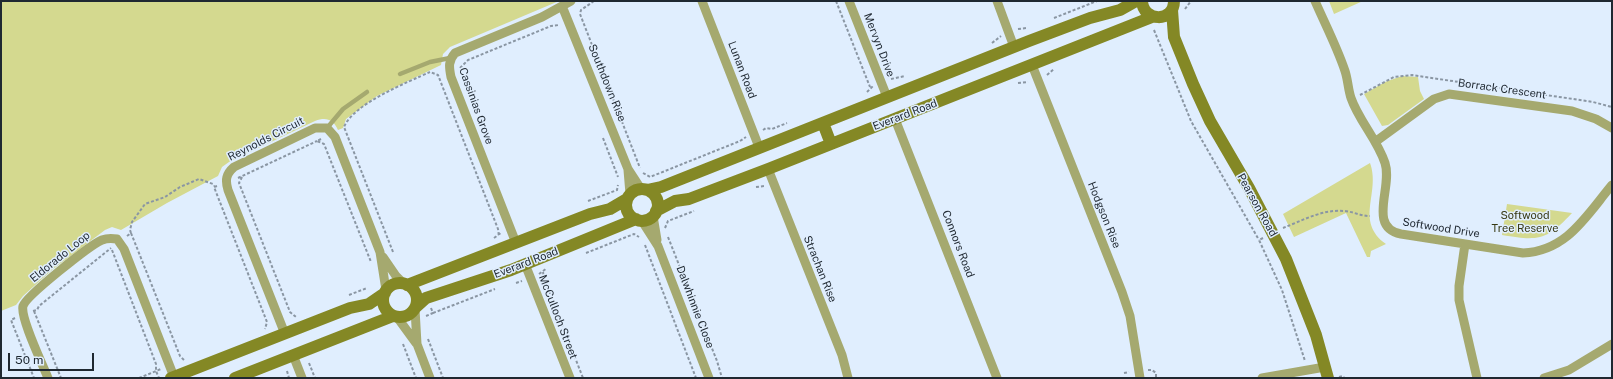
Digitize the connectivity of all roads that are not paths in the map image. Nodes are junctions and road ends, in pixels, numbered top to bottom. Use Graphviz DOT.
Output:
graph roads {
  1 [pos="571,1"];
  2 [pos="702,1"];
  3 [pos="849,1"];
  4 [pos="997,1"];
  5 [pos="1136,1"];
  6 [pos="1142,1"];
  7 [pos="1315,1"];
  8 [pos="1174,5"];
  9 [pos="562,6"];
  10 [pos="1153,17"];
  11 [pos="1174,37"];
  12 [pos="1014,46"];
  13 [pos="450,58"];
  14 [pos="1032,65"];
  15 [pos="400,74"];
  16 [pos="367,92"];
  17 [pos="887,97"];
  18 [pos="895,119"];
  19 [pos="823,123"];
  20 [pos="1612,128"];
  21 [pos="330,131"];
  22 [pos="1375,142"];
  23 [pos="831,144"];
  24 [pos="759,147"];
  25 [pos="768,169"];
  26 [pos="1612,185"];
  27 [pos="637,193"];
  28 [pos="647,217"];
  29 [pos="516,243"];
  30 [pos="1465,244"];
  31 [pos="380,252"];
  32 [pos="525,264"];
  33 [pos="406,284"];
  34 [pos="386,292"];
  35 [pos="415,308"];
  36 [pos="395,316"];
  37 [pos="284,334"];
  38 [pos="417,344"];
  39 [pos="1612,344"];
  40 [pos="294,355"];
  41 [pos="1327,372"];
  42 [pos="173,377"];
  43 [pos="48,378"];
  44 [pos="235,378"];
  45 [pos="302,378"];
  46 [pos="430,378"];
  47 [pos="570,378"];
  48 [pos="709,378"];
  49 [pos="848,378"];
  50 [pos="997,378"];
  51 [pos="1140,378"];
  52 [pos="1262,378"];
  53 [pos="1477,378"];
  54 [pos="1544,378"];
  1 -- 9 [label="street, Cassinias Grove"];
  2 -- 24 [label="street, Lunan Road"];
  3 -- 17 [label="street, Mervyn Drive"];
  4 -- 12 [label="street"];
  5 -- 12 [label="street, Everard Road"];
  6 -- 10 [label="street, Pearson Road"];
  7 -- 22 [label="street, Softwood Drive"];
  8 -- 10 [label="street, Everard Road"];
  8 -- 11 [label="street, Pearson Road"];
  9 -- 13 [label="street, Cassinias Grove"];
  9 -- 27 [label="street, Southdown Rise"];
  10 -- 11 [label="street, Pearson Road"];
  10 -- 14 [label="street, Everard Road"];
  11 -- 41 [label="street, Pearson Road"];
  12 -- 17 [label="street, Everard Road"];
  13 -- 15 [label="lane"];
  13 -- 29 [label="street, Cassinias Grove"];
  14 -- 18 [label="street, Everard Road"];
  14 -- 51 [label="street, Hodgson Rise"];
  16 -- 21 [label="lane"];
  17 -- 19 [label="street, Everard Road"];
  18 -- 23 [label="street, Everard Road"];
  18 -- 50 [label="street, Connors Road"];
  19 -- 23 [label="street"];
  19 -- 24 [label="street, Everard Road"];
  20 -- 22 [label="street, Borrack Crescent"];
  21 -- 31 [label="street"];
  21 -- 37 [label="street, Reynolds Circuit"];
  22 -- 30 [label="street, Softwood Drive"];
  23 -- 25 [label="street, Everard Road"];
  24 -- 27 [label="street, Everard Road"];
  25 -- 28 [label="street, Everard Road"];
  25 -- 49 [label="street, Strachan Rise"];
  26 -- 30 [label="street, Softwood Drive"];
  27 -- 28 [label="street"];
  27 -- 28 [label="street"];
  27 -- 29 [label="street, Everard Road"];
  28 -- 32 [label="street, Everard Road"];
  28 -- 48 [label="street, Dalwhinnie Close"];
  29 -- 33 [label="street, Everard Road"];
  30 -- 53 [label="street"];
  31 -- 33 [label="street"];
  31 -- 34 [label="street"];
  32 -- 35 [label="street, Everard Road"];
  32 -- 47 [label="street, McCulloch Street"];
  33 -- 34 [label="street"];
  33 -- 35 [label="street"];
  34 -- 36 [label="street"];
  34 -- 37 [label="street"];
  35 -- 36 [label="street"];
  35 -- 38 [label="street"];
  36 -- 38 [label="street"];
  36 -- 40 [label="street"];
  37 -- 42 [label="street"];
  38 -- 46 [label="street"];
  39 -- 54 [label="street"];
  40 -- 44 [label="street"];
  40 -- 45 [label="street"];
  41 -- 52 [label="street"];
  42 -- 43 [label="street, Eldorado Loop"];
}
